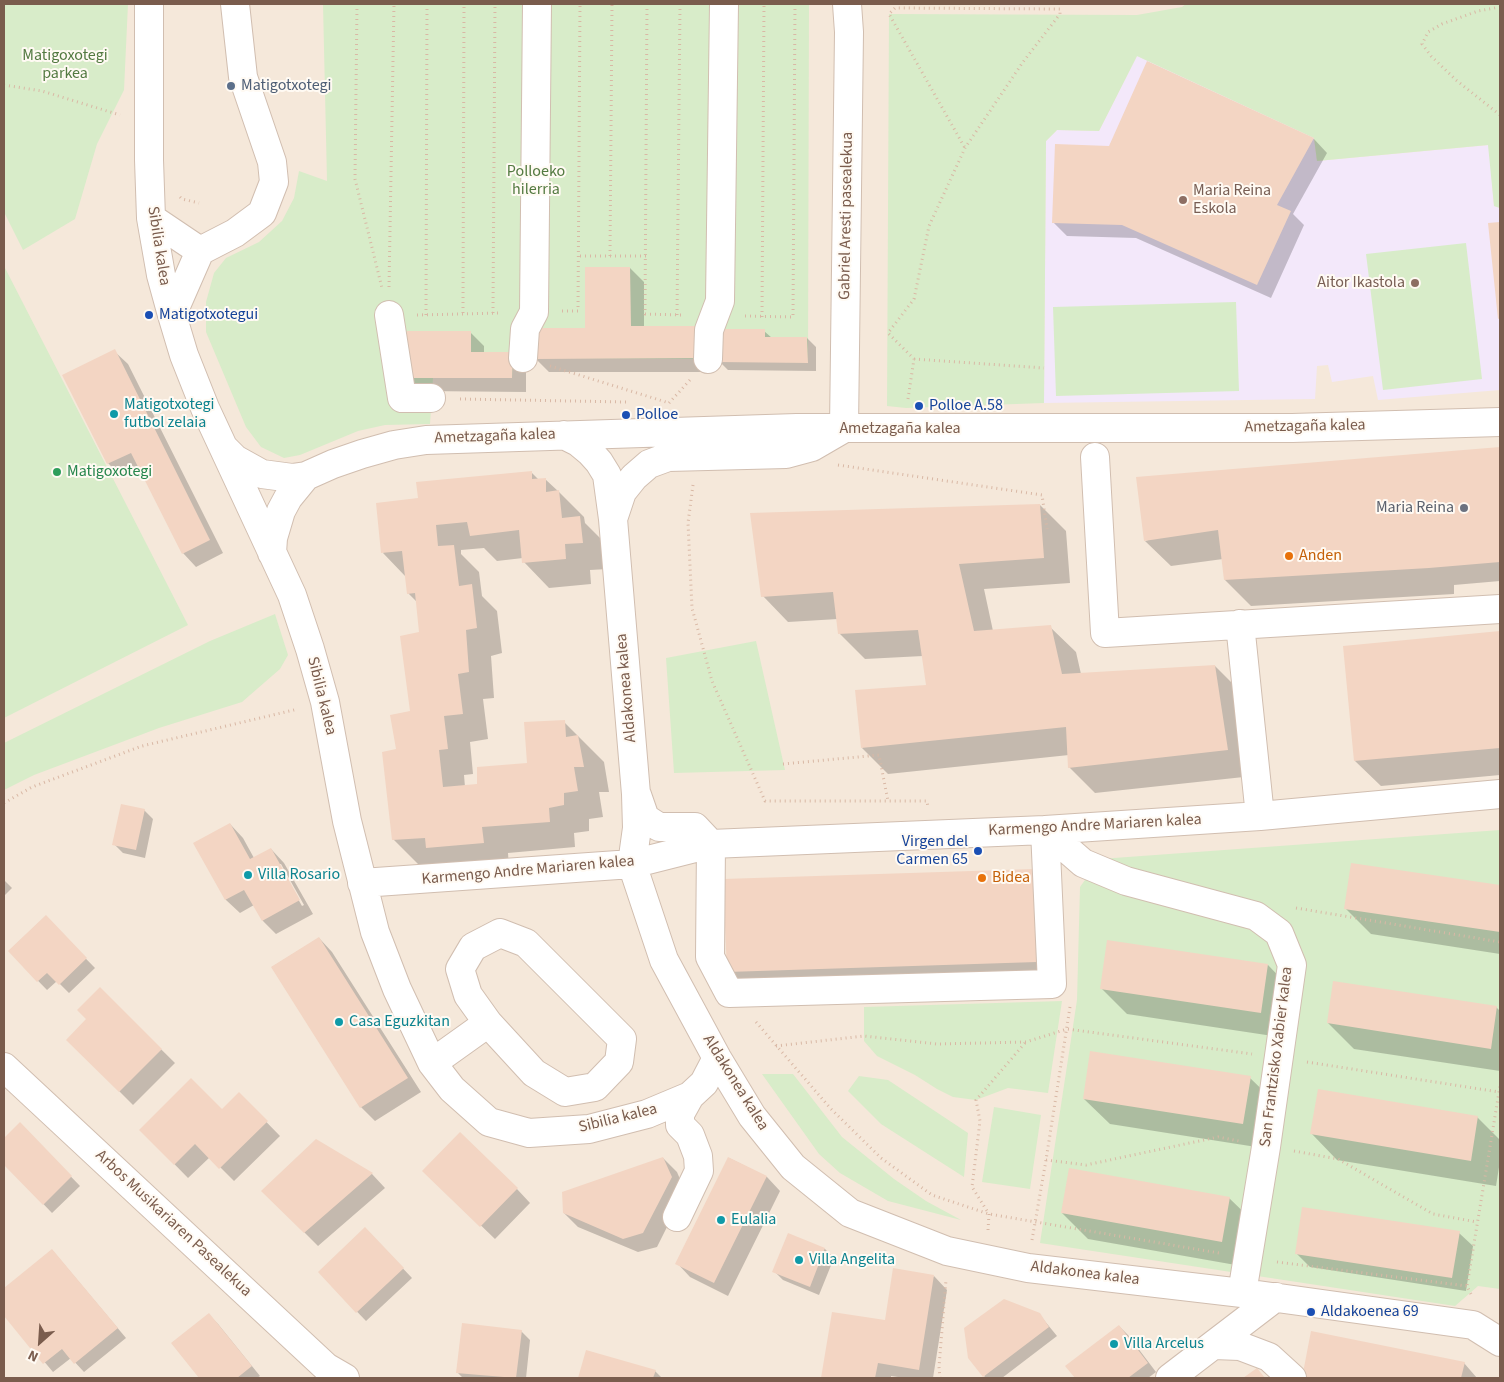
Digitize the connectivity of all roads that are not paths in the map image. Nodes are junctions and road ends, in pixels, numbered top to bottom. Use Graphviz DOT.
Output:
graph roads {
  1 [pos="149,4"];
  2 [pos="235,4"];
  3 [pos="537,4"];
  4 [pos="724,4"];
  5 [pos="847,4"];
  6 [pos="151,218"];
  7 [pos="200,251"];
  8 [pos="172,315"];
  9 [pos="389,315"];
  10 [pos="523,358"];
  11 [pos="708,359"];
  12 [pos="431,398"];
  13 [pos="1500,422"];
  14 [pos="844,428"];
  15 [pos="564,435"];
  16 [pos="224,448"];
  17 [pos="1095,457"];
  18 [pos="306,476"];
  19 [pos="613,519"];
  20 [pos="272,553"];
  21 [pos="1500,609"];
  22 [pos="1240,624"];
  23 [pos="636,794"];
  24 [pos="1500,794"];
  25 [pos="1260,816"];
  26 [pos="1045,830"];
  27 [pos="711,844"];
  28 [pos="632,864"];
  29 [pos="362,883"];
  30 [pos="488,1023"];
  31 [pos="717,1058"];
  32 [pos="432,1062"];
  33 [pos="4,1067"];
  34 [pos="690,1096"];
  35 [pos="677,1217"];
  36 [pos="1242,1293"];
  37 [pos="1276,1297"];
  38 [pos="1500,1342"];
  39 [pos="1214,1345"];
  40 [pos="345,1378"];
  41 [pos="1170,1378"];
  42 [pos="1292,1378"];
  1 -- 6 [label="street, Sibilia kalea"];
  2 -- 7 [label="street"];
  3 -- 10 [label="street"];
  4 -- 11 [label="street"];
  5 -- 14 [label="street, Gabriel Aresti pasealekua"];
  6 -- 7 [label="street"];
  6 -- 8 [label="street, Sibilia kalea"];
  7 -- 8 [label="street"];
  8 -- 16 [label="street, Sibilia kalea"];
  9 -- 12 [label="street"];
  13 -- 14 [label="street, Ametzagaña kalea"];
  14 -- 15 [label="street, Ametzagaña kalea"];
  14 -- 19 [label="street"];
  15 -- 18 [label="street, Ametzagaña kalea"];
  15 -- 19 [label="street, Aldakonea kalea"];
  16 -- 18 [label="street, Ametzagaña kalea"];
  16 -- 20 [label="street, Sibilia kalea"];
  17 -- 22 [label="street"];
  18 -- 20 [label="street, Ametzagaña kalea"];
  19 -- 23 [label="street, Aldakonea kalea"];
  20 -- 29 [label="street, Sibilia kalea"];
  21 -- 22 [label="street"];
  22 -- 25 [label="street"];
  23 -- 27 [label="street"];
  23 -- 28 [label="street, Aldakonea kalea"];
  24 -- 25 [label="street, Karmengo Andre Mariaren kalea"];
  25 -- 26 [label="street, Karmengo Andre Mariaren kalea"];
  26 -- 27 [label="street, Karmengo Andre Mariaren kalea"];
  26 -- 27 [label="street"];
  26 -- 36 [label="street, San Frantzisko Xabier kalea"];
  27 -- 28 [label="street, Karmengo Andre Mariaren kalea"];
  28 -- 29 [label="street, Karmengo Andre Mariaren kalea"];
  28 -- 31 [label="street, Aldakonea kalea"];
  29 -- 32 [label="street, Sibilia kalea"];
  30 -- 30 [label="street"];
  30 -- 32 [label="street"];
  31 -- 34 [label="street, Sibilia kalea"];
  31 -- 36 [label="street, Aldakonea kalea"];
  32 -- 34 [label="street, Sibilia kalea"];
  33 -- 40 [label="street, Arbos Musikariaren Pasealekua"];
  34 -- 35 [label="street"];
  36 -- 37 [label="street, Aldakonea kalea"];
  37 -- 38 [label="street, Aldakonea kalea"];
  37 -- 39 [label="street"];
  39 -- 41 [label="street"];
  39 -- 42 [label="street"];
}
